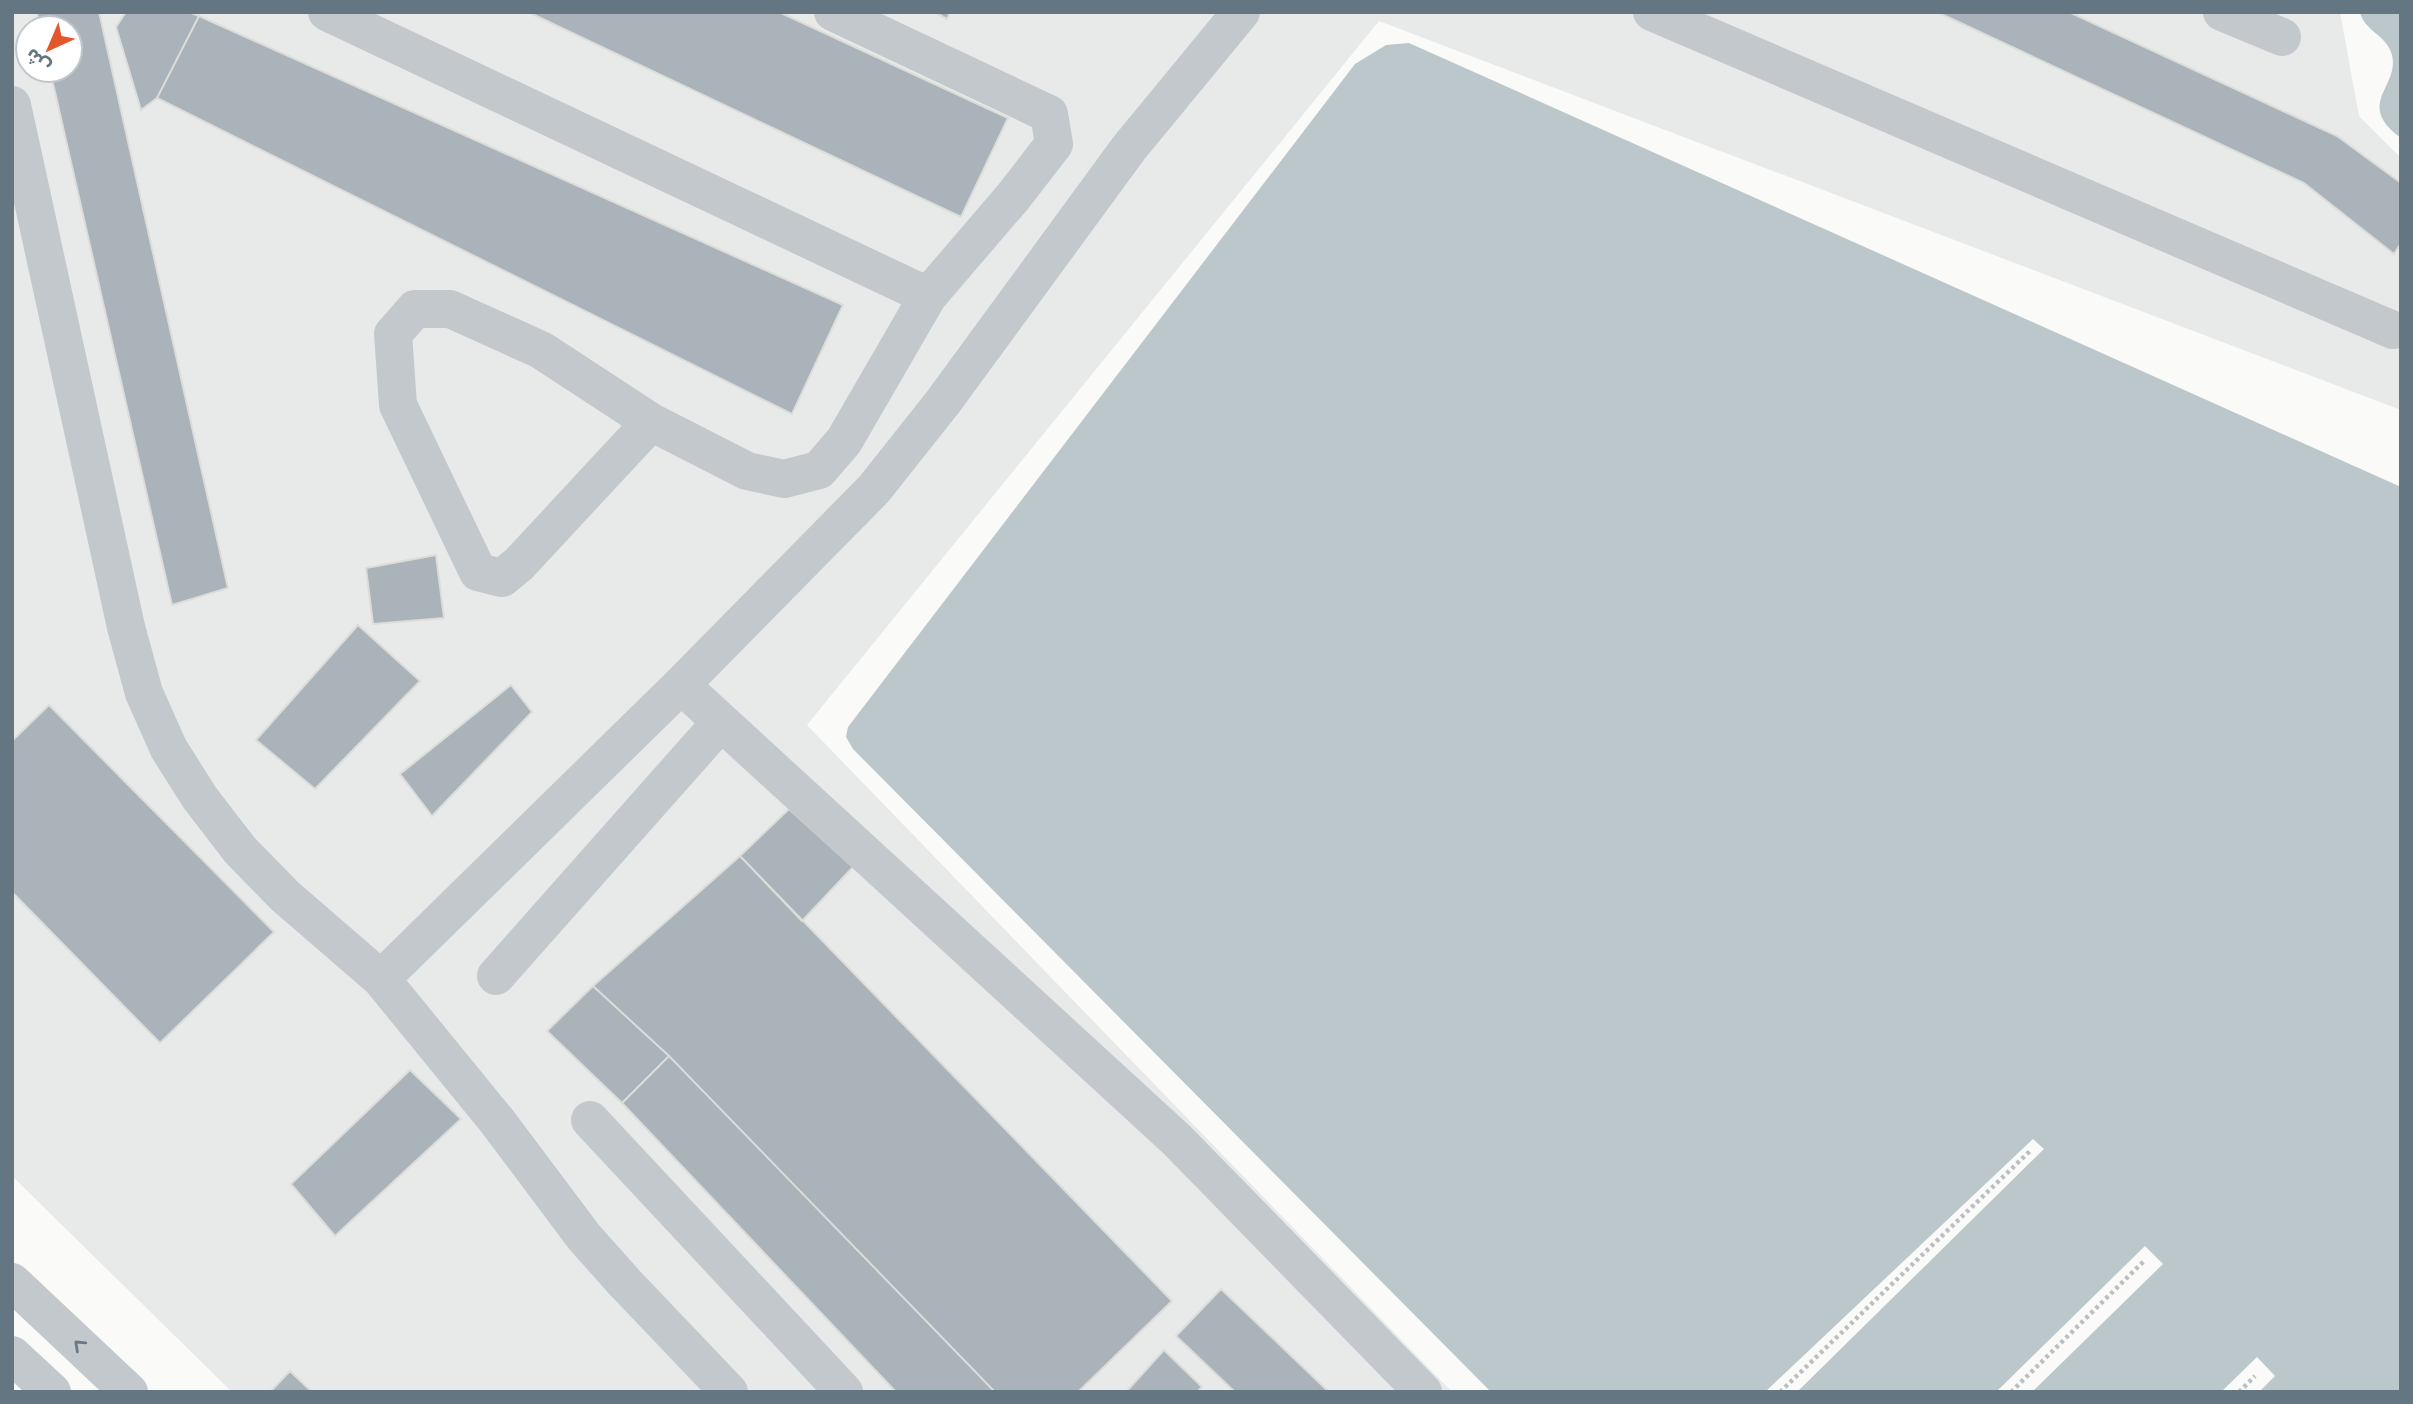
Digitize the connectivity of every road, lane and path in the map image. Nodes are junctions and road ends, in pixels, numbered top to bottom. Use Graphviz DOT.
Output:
graph roads {
  1 [pos="327,12"];
  2 [pos="833,12"];
  3 [pos="1241,12"];
  4 [pos="1653,12"];
  5 [pos="2222,12"];
  6 [pos="2282,37"];
  7 [pos="12,105"];
  8 [pos="928,296"];
  9 [pos="2393,330"];
  10 [pos="651,422"];
  11 [pos="681,685"];
  12 [pos="722,722"];
  13 [pos="496,976"];
  14 [pos="382,979"];
  15 [pos="590,1120"];
  16 [pos="2031,1150"];
  17 [pos="2144,1261"];
  18 [pos="12,1282"];
  19 [pos="12,1354"];
  20 [pos="2255,1376"];
  21 [pos="51,1392"];
  22 [pos="129,1392"];
  23 [pos="729,1392"];
  24 [pos="844,1392"];
  25 [pos="1423,1392"];
  26 [pos="1780,1392"];
  27 [pos="2011,1392"];
  28 [pos="2239,1392"];
  1 -- 8 [label="street"];
  2 -- 8 [label="street"];
  3 -- 11 [label="street"];
  4 -- 9 [label="street"];
  5 -- 6 [label="street"];
  7 -- 14 [label="street"];
  8 -- 10 [label="street"];
  10 -- 10 [label="street"];
  11 -- 12 [label="street"];
  11 -- 14 [label="street"];
  12 -- 13 [label="street"];
  12 -- 25 [label="street"];
  14 -- 23 [label="street"];
  15 -- 24 [label="street"];
  16 -- 26 [label="path"];
  17 -- 27 [label="path"];
  22 -- 18 [label="street, one-way"];
  19 -- 21 [label="street"];
  20 -- 28 [label="path"];
}
